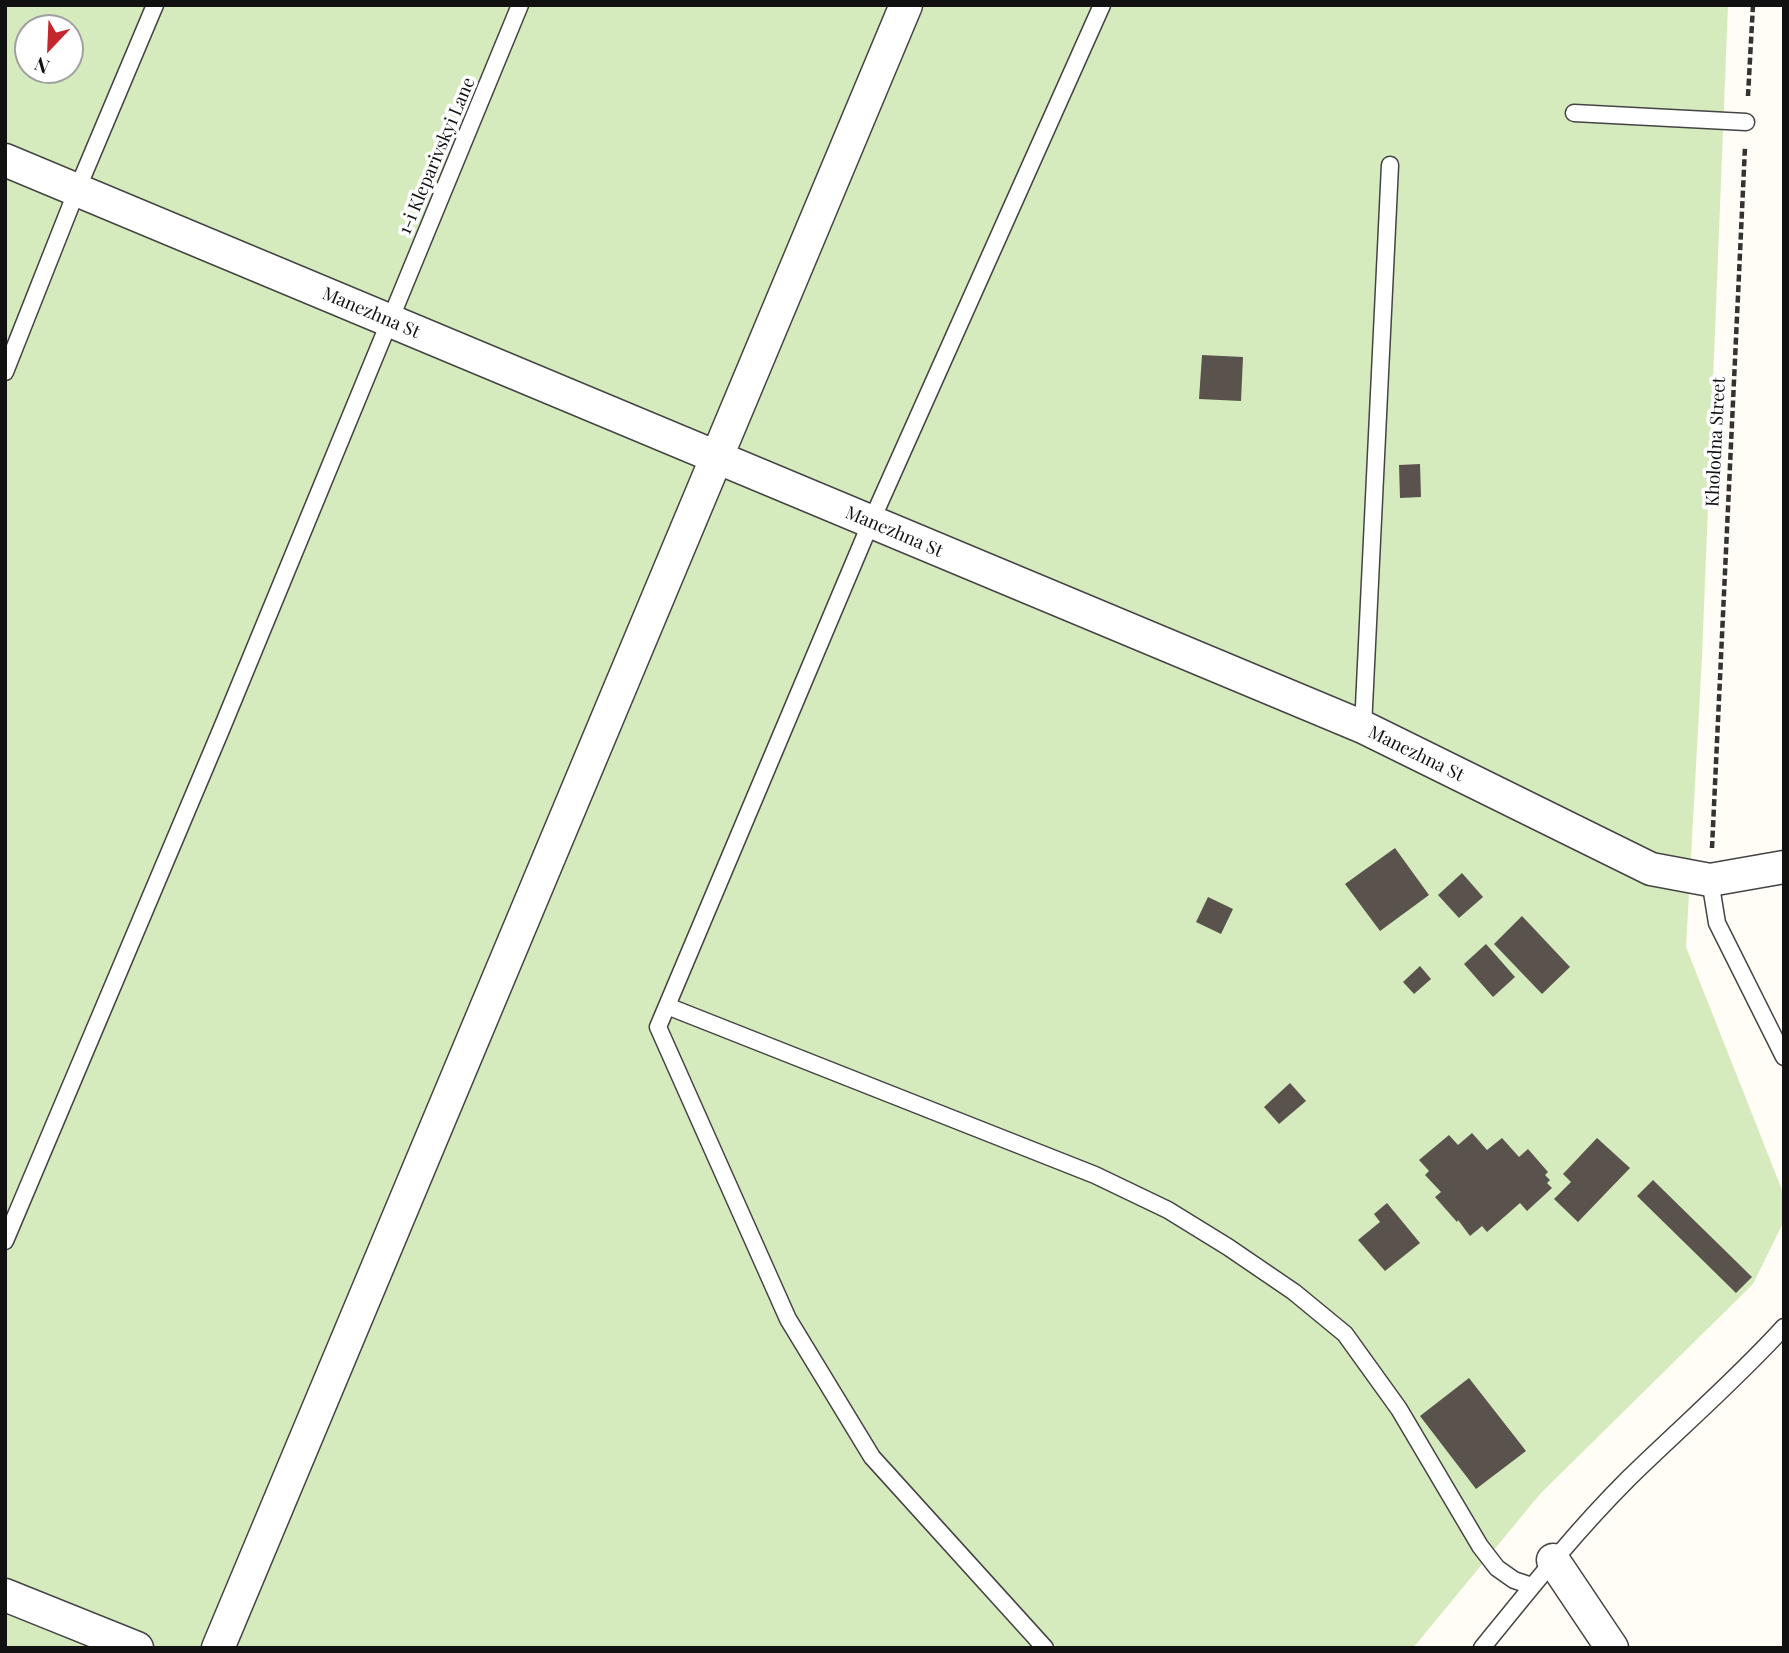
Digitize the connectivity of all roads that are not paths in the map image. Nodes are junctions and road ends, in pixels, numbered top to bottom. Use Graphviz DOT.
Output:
graph roads {
  1 [pos="155,5"];
  2 [pos="520,5"];
  3 [pos="906,5"];
  4 [pos="1102,5"];
  5 [pos="1574,113"];
  6 [pos="1746,122"];
  7 [pos="5,160"];
  8 [pos="1390,165"];
  9 [pos="77,190"];
  10 [pos="390,321"];
  11 [pos="5,372"];
  12 [pos="716,458"];
  13 [pos="872,522"];
  14 [pos="1363,727"];
  15 [pos="1784,867"];
  16 [pos="1710,880"];
  17 [pos="667,1006"];
  18 [pos="1784,1057"];
  19 [pos="5,1241"];
  20 [pos="1784,1327"];
  21 [pos="1553,1560"];
  22 [pos="1532,1586"];
  23 [pos="5,1595"];
  24 [pos="137,1648"];
  25 [pos="218,1648"];
  26 [pos="1045,1648"];
  27 [pos="1482,1648"];
  28 [pos="1612,1648"];
  1 -- 9 [label="lane"];
  2 -- 10 [label="lane, 1-i Kleparivskyi Lane"];
  3 -- 12 [label="street"];
  4 -- 13 [label="lane"];
  5 -- 6 [label="lane"];
  7 -- 9 [label="street, Manezhna St"];
  8 -- 14 [label="lane"];
  9 -- 10 [label="street, Manezhna St"];
  9 -- 11 [label="lane"];
  10 -- 12 [label="street, Manezhna St"];
  10 -- 19 [label="lane, 1-i Kleparivskyi Lane"];
  12 -- 13 [label="street, Manezhna St"];
  12 -- 25 [label="street"];
  13 -- 14 [label="street, Manezhna St"];
  13 -- 17 [label="lane"];
  14 -- 16 [label="street, Manezhna St"];
  15 -- 16 [label="street, Manezhna St"];
  16 -- 18 [label="lane"];
  17 -- 22 [label="lane"];
  17 -- 26 [label="lane"];
  20 -- 21 [label="lane"];
  21 -- 22 [label="lane"];
  21 -- 28 [label="street"];
  22 -- 27 [label="lane"];
  23 -- 24 [label="street"];
}
